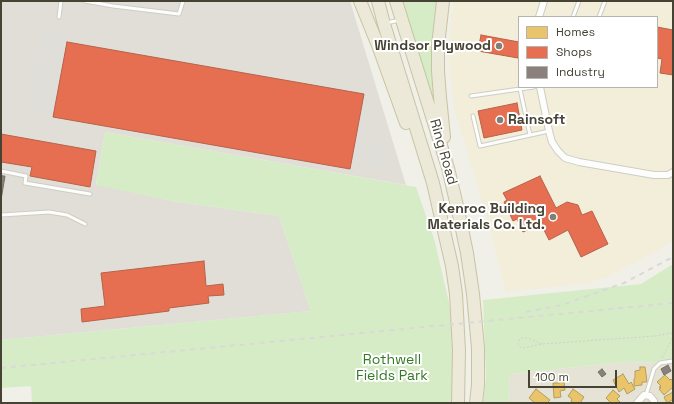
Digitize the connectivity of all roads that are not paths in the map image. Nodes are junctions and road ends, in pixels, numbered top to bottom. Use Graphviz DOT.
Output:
graph roads {
  1 [pos="61,1"];
  2 [pos="85,1"];
  3 [pos="183,1"];
  4 [pos="360,1"];
  5 [pos="378,1"];
  6 [pos="396,1"];
  7 [pos="443,1"];
  8 [pos="544,1"];
  9 [pos="579,1"];
  10 [pos="605,1"];
  11 [pos="539,16"];
  12 [pos="573,16"];
  13 [pos="599,16"];
  14 [pos="59,17"];
  15 [pos="402,19"];
  16 [pos="384,24"];
  17 [pos="527,88"];
  18 [pos="540,88"];
  19 [pos="520,89"];
  20 [pos="471,96"];
  21 [pos="473,116"];
  22 [pos="549,131"];
  23 [pos="530,135"];
  24 [pos="448,168"];
  25 [pos="1,171"];
  26 [pos="673,172"];
  27 [pos="90,194"];
  28 [pos="1,215"];
  29 [pos="85,224"];
  30 [pos="445,239"];
  31 [pos="673,361"];
  32 [pos="646,395"];
  33 [pos="458,403"];
  34 [pos="476,403"];
  35 [pos="637,403"];
  36 [pos="654,403"];
  1 -- 14 [label="lane"];
  2 -- 3 [label="lane"];
  4 -- 30 [label="highway"];
  5 -- 16 [label="highway, Ring Road"];
  6 -- 15 [label="highway, Ring Road"];
  7 -- 24 [label="highway"];
  8 -- 11 [label="street"];
  9 -- 12 [label="lane"];
  10 -- 13 [label="lane"];
  15 -- 16 [label="lane"];
  15 -- 24 [label="highway, Ring Road"];
  16 -- 30 [label="highway, Ring Road"];
  17 -- 19 [label="lane"];
  18 -- 22 [label="street"];
  19 -- 20 [label="lane"];
  19 -- 23 [label="lane"];
  21 -- 23 [label="lane"];
  22 -- 23 [label="lane"];
  22 -- 26 [label="street"];
  24 -- 34 [label="highway, Ring Road"];
  25 -- 27 [label="lane"];
  28 -- 29 [label="lane"];
  30 -- 33 [label="highway, Ring Road"];
  31 -- 32 [label="lane"];
  32 -- 35 [label="street"];
  32 -- 36 [label="street"];
}
